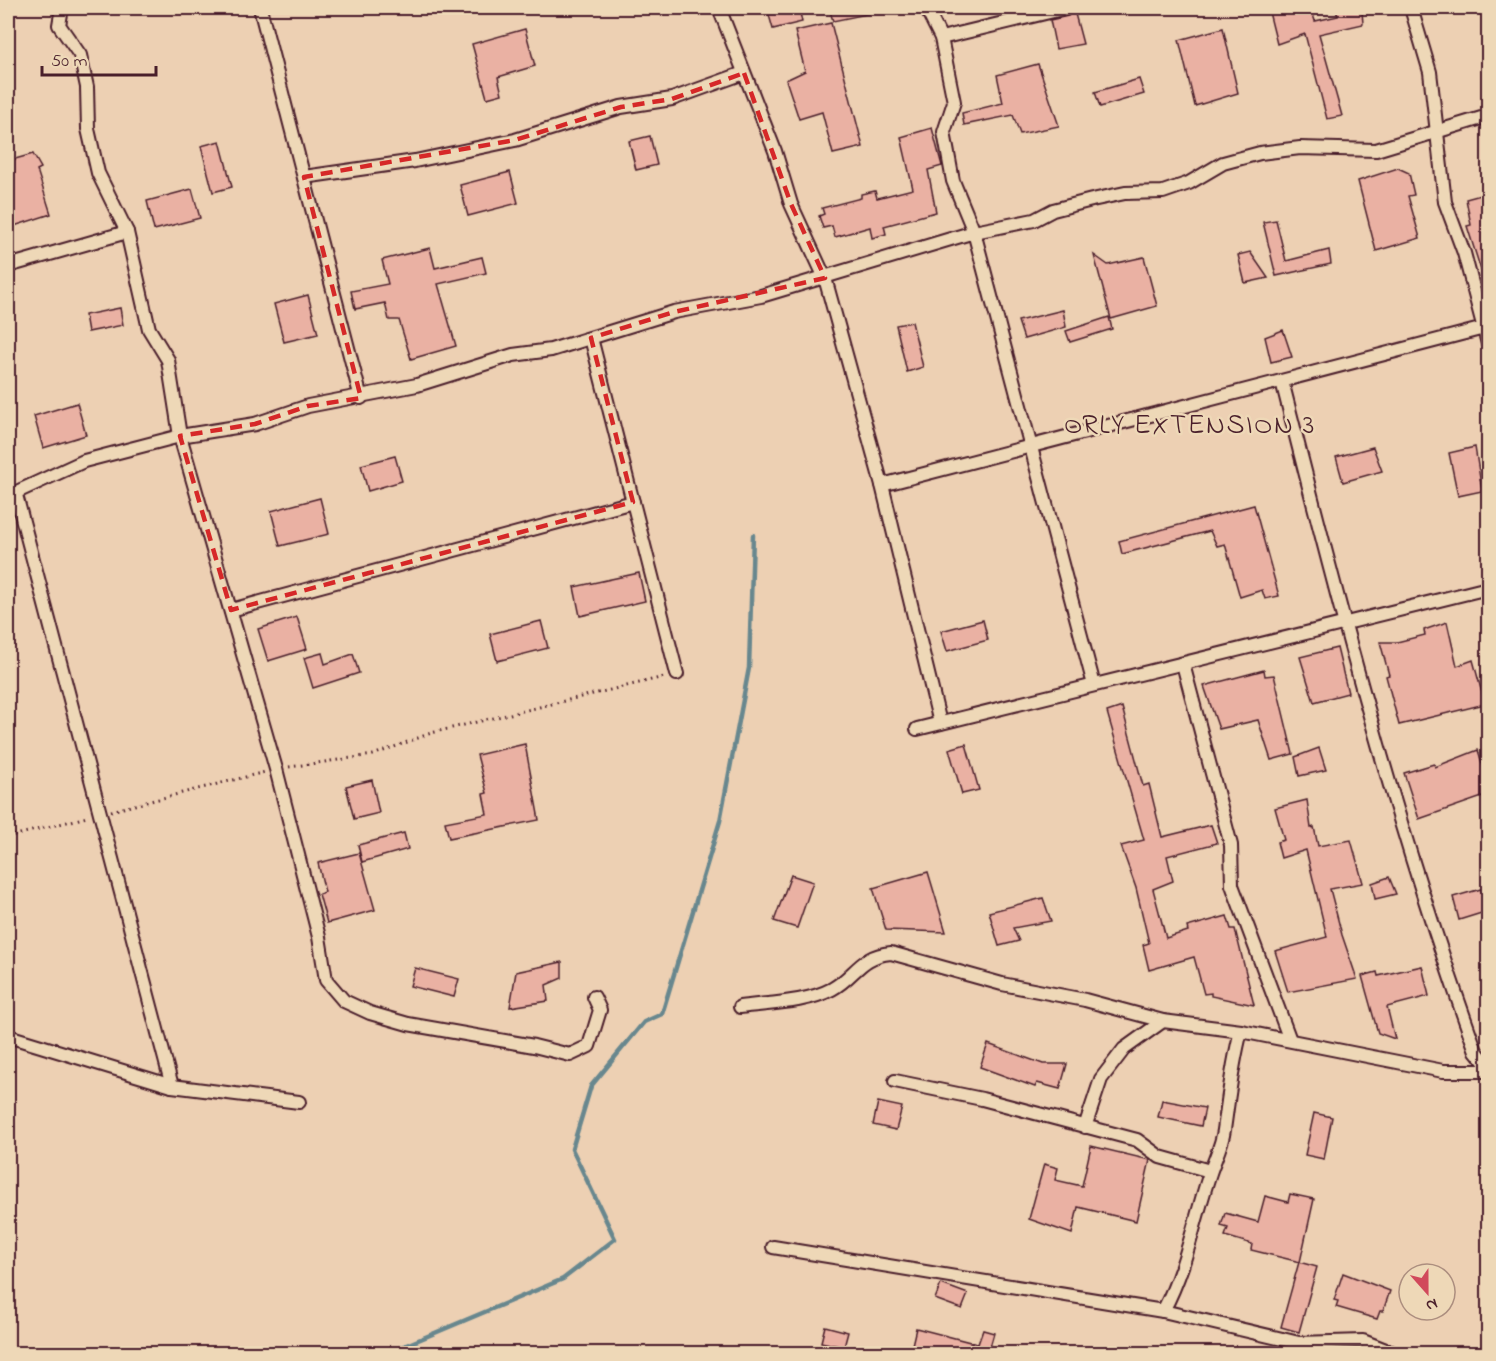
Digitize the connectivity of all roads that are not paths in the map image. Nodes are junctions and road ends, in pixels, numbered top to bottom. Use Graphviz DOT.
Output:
graph roads {
  1 [pos="62,8"];
  2 [pos="260,8"];
  3 [pos="719,8"];
  4 [pos="926,8"];
  5 [pos="1066,8"];
  6 [pos="1411,8"];
  7 [pos="941,38"];
  8 [pos="744,73"];
  9 [pos="1488,116"];
  10 [pos="1437,133"];
  11 [pos="304,177"];
  12 [pos="127,232"];
  13 [pos="974,232"];
  14 [pos="8,266"];
  15 [pos="825,278"];
  16 [pos="1486,328"];
  17 [pos="591,338"];
  18 [pos="1488,344"];
  19 [pos="1282,381"];
  20 [pos="361,398"];
  21 [pos="180,436"];
  22 [pos="1031,446"];
  23 [pos="882,485"];
  24 [pos="12,495"];
  25 [pos="633,502"];
  26 [pos="1488,588"];
  27 [pos="231,609"];
  28 [pos="1343,623"];
  29 [pos="1183,664"];
  30 [pos="677,674"];
  31 [pos="1094,685"];
  32 [pos="940,723"];
  33 [pos="917,729"];
  34 [pos="594,997"];
  35 [pos="740,1007"];
  36 [pos="1163,1021"];
  37 [pos="1241,1031"];
  38 [pos="8,1036"];
  39 [pos="1290,1040"];
  40 [pos="1488,1066"];
  41 [pos="1488,1071"];
  42 [pos="895,1081"];
  43 [pos="172,1086"];
  44 [pos="299,1102"];
  45 [pos="1084,1127"];
  46 [pos="1210,1171"];
  47 [pos="773,1247"];
  48 [pos="1163,1311"];
  49 [pos="1396,1353"];
  1 -- 12 [label="street"];
  2 -- 11 [label="street"];
  3 -- 8 [label="street"];
  4 -- 7 [label="street"];
  5 -- 7 [label="street"];
  6 -- 10 [label="street"];
  7 -- 13 [label="street"];
  8 -- 11 [label="street"];
  8 -- 15 [label="street"];
  9 -- 10 [label="street"];
  10 -- 13 [label="street"];
  10 -- 16 [label="street"];
  11 -- 20 [label="street"];
  12 -- 14 [label="street"];
  12 -- 21 [label="street"];
  13 -- 15 [label="street"];
  13 -- 22 [label="street"];
  15 -- 17 [label="street"];
  15 -- 23 [label="street"];
  16 -- 18 [label="street"];
  16 -- 19 [label="street"];
  17 -- 20 [label="street"];
  17 -- 25 [label="street"];
  19 -- 22 [label="street"];
  19 -- 28 [label="street"];
  20 -- 21 [label="street"];
  21 -- 24 [label="street"];
  21 -- 27 [label="street"];
  22 -- 23 [label="street"];
  22 -- 31 [label="street"];
  23 -- 32 [label="street"];
  24 -- 43 [label="street"];
  25 -- 27 [label="street"];
  25 -- 30 [label="street"];
  26 -- 28 [label="street"];
  27 -- 34 [label="street"];
  28 -- 29 [label="street"];
  28 -- 40 [label="street"];
  29 -- 31 [label="street"];
  29 -- 39 [label="street"];
  31 -- 32 [label="street"];
  32 -- 33 [label="street"];
  35 -- 36 [label="street"];
  36 -- 37 [label="street"];
  36 -- 45 [label="street"];
  37 -- 39 [label="street"];
  37 -- 46 [label="street"];
  38 -- 43 [label="street"];
  39 -- 41 [label="street"];
  42 -- 45 [label="street"];
  43 -- 44 [label="street"];
  45 -- 46 [label="street"];
  46 -- 48 [label="street"];
  47 -- 48 [label="street"];
  48 -- 49 [label="street"];
}
